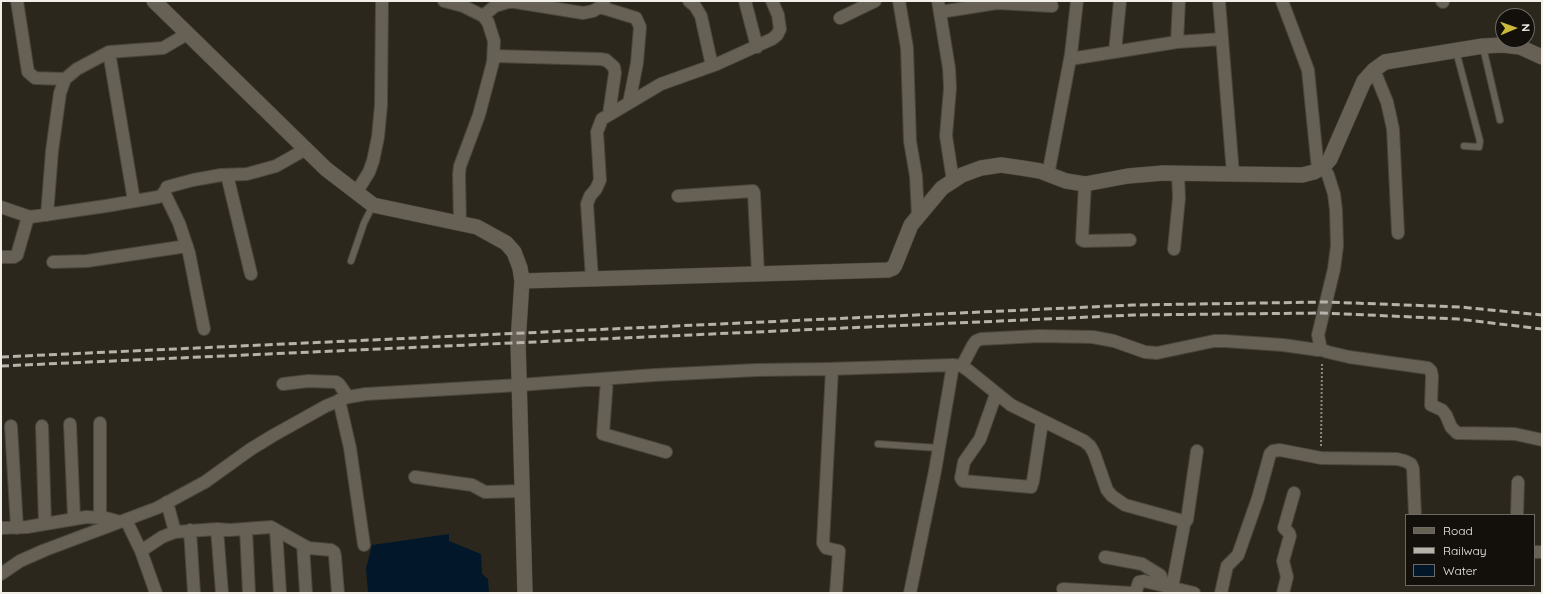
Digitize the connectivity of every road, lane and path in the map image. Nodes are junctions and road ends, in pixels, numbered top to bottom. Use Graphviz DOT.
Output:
graph roads {
  1 [pos="17,1"];
  2 [pos="154,1"];
  3 [pos="382,1"];
  4 [pos="444,1"];
  5 [pos="689,1"];
  6 [pos="745,1"];
  7 [pos="772,1"];
  8 [pos="875,1"];
  9 [pos="899,1"];
  10 [pos="1078,1"];
  11 [pos="1120,1"];
  12 [pos="1179,1"];
  13 [pos="1219,1"];
  14 [pos="1282,1"];
  15 [pos="602,4"];
  16 [pos="471,5"];
  17 [pos="1052,6"];
  18 [pos="939,7"];
  19 [pos="483,16"];
  20 [pos="840,18"];
  21 [pos="187,34"];
  22 [pos="1222,39"];
  23 [pos="1177,42"];
  24 [pos="1483,46"];
  25 [pos="757,47"];
  26 [pos="1456,50"];
  27 [pos="109,52"];
  28 [pos="1115,52"];
  29 [pos="494,56"];
  30 [pos="1542,57"];
  31 [pos="1070,59"];
  32 [pos="712,66"];
  33 [pos="1374,70"];
  34 [pos="64,79"];
  35 [pos="629,103"];
  36 [pos="609,114"];
  37 [pos="1500,120"];
  38 [pos="1464,146"];
  39 [pos="306,149"];
  40 [pos="1321,169"];
  41 [pos="1048,174"];
  42 [pos="1178,174"];
  43 [pos="1233,174"];
  44 [pos="227,175"];
  45 [pos="953,181"];
  46 [pos="1085,184"];
  47 [pos="164,192"];
  48 [pos="356,193"];
  49 [pos="678,196"];
  50 [pos="134,201"];
  51 [pos="373,205"];
  52 [pos="1,208"];
  53 [pos="47,215"];
  54 [pos="918,216"];
  55 [pos="28,217"];
  56 [pos="460,223"];
  57 [pos="1398,233"];
  58 [pos="1130,240"];
  59 [pos="187,246"];
  60 [pos="1174,249"];
  61 [pos="1,257"];
  62 [pos="351,261"];
  63 [pos="53,262"];
  64 [pos="251,274"];
  65 [pos="758,274"];
  66 [pos="592,279"];
  67 [pos="522,281"];
  68 [pos="204,329"];
  69 [pos="1320,349"];
  70 [pos="958,366"];
  71 [pos="832,369"];
  72 [pos="608,379"];
  73 [pos="283,384"];
  74 [pos="519,385"];
  75 [pos="996,394"];
  76 [pos="344,399"];
  77 [pos="1042,422"];
  78 [pos="100,423"];
  79 [pos="70,424"];
  80 [pos="11,426"];
  81 [pos="42,426"];
  82 [pos="1542,440"];
  83 [pos="878,444"];
  84 [pos="939,448"];
  85 [pos="1198,451"];
  86 [pos="666,452"];
  87 [pos="1321,458"];
  88 [pos="415,477"];
  89 [pos="1518,482"];
  90 [pos="522,491"];
  91 [pos="1294,493"];
  92 [pos="168,502"];
  93 [pos="1416,514"];
  94 [pos="1517,514"];
  95 [pos="100,517"];
  96 [pos="74,518"];
  97 [pos="123,521"];
  98 [pos="1184,523"];
  99 [pos="45,524"];
  100 [pos="1,528"];
  101 [pos="16,528"];
  102 [pos="246,528"];
  103 [pos="217,529"];
  104 [pos="190,530"];
  105 [pos="276,530"];
  106 [pos="175,532"];
  107 [pos="303,545"];
  108 [pos="364,545"];
  109 [pos="141,551"];
  110 [pos="1105,557"];
  111 [pos="1,574"];
  112 [pos="1063,589"];
  113 [pos="1169,589"];
  114 [pos="156,593"];
  115 [pos="194,593"];
  116 [pos="222,593"];
  117 [pos="249,593"];
  118 [pos="280,593"];
  119 [pos="306,593"];
  120 [pos="338,593"];
  121 [pos="525,593"];
  122 [pos="836,593"];
  123 [pos="910,593"];
  124 [pos="1194,593"];
  125 [pos="1221,593"];
  126 [pos="1283,593"];
  1 -- 34 [label="street"];
  2 -- 21 [label="street"];
  3 -- 48 [label="street"];
  4 -- 16 [label="street"];
  5 -- 32 [label="street"];
  6 -- 25 [label="street"];
  7 -- 25 [label="street"];
  8 -- 20 [label="street"];
  9 -- 54 [label="street"];
  10 -- 31 [label="street"];
  11 -- 28 [label="street"];
  12 -- 23 [label="street"];
  13 -- 22 [label="street"];
  14 -- 40 [label="street"];
  15 -- 19 [label="street"];
  15 -- 35 [label="street"];
  16 -- 19 [label="street"];
  17 -- 18 [label="street"];
  18 -- 45 [label="street"];
  19 -- 29 [label="street"];
  21 -- 27 [label="street"];
  21 -- 39 [label="street"];
  22 -- 23 [label="street"];
  22 -- 43 [label="street"];
  23 -- 28 [label="street"];
  24 -- 26 [label="street"];
  24 -- 30 [label="street"];
  24 -- 37 [label="lane"];
  25 -- 32 [label="street"];
  26 -- 33 [label="street"];
  26 -- 38 [label="lane"];
  27 -- 34 [label="street"];
  27 -- 50 [label="street"];
  28 -- 31 [label="street"];
  29 -- 36 [label="street"];
  29 -- 56 [label="street"];
  31 -- 41 [label="street"];
  32 -- 35 [label="street"];
  33 -- 40 [label="street"];
  33 -- 57 [label="street"];
  34 -- 53 [label="street"];
  35 -- 36 [label="street"];
  36 -- 66 [label="street"];
  39 -- 44 [label="street"];
  39 -- 48 [label="street"];
  40 -- 43 [label="street"];
  40 -- 69 [label="street"];
  41 -- 45 [label="street"];
  41 -- 46 [label="street"];
  42 -- 43 [label="street"];
  42 -- 46 [label="street"];
  42 -- 60 [label="street"];
  44 -- 47 [label="street"];
  44 -- 64 [label="street"];
  45 -- 54 [label="street"];
  46 -- 58 [label="street"];
  47 -- 50 [label="street"];
  47 -- 59 [label="street"];
  48 -- 51 [label="street"];
  49 -- 65 [label="street"];
  50 -- 53 [label="street"];
  51 -- 56 [label="street"];
  51 -- 62 [label="lane"];
  52 -- 55 [label="street"];
  53 -- 55 [label="street"];
  54 -- 65 [label="street"];
  55 -- 61 [label="street"];
  56 -- 67 [label="street"];
  59 -- 63 [label="street"];
  59 -- 68 [label="street"];
  65 -- 66 [label="street"];
  66 -- 67 [label="street"];
  67 -- 74 [label="street"];
  69 -- 70 [label="street"];
  69 -- 82 [label="street"];
  69 -- 87 [label="path"];
  70 -- 71 [label="street"];
  70 -- 75 [label="street"];
  70 -- 84 [label="street"];
  71 -- 72 [label="street"];
  71 -- 122 [label="street"];
  72 -- 74 [label="street"];
  72 -- 86 [label="street"];
  73 -- 76 [label="street"];
  74 -- 76 [label="street"];
  74 -- 90 [label="street"];
  75 -- 77 [label="street"];
  75 -- 77 [label="street"];
  76 -- 92 [label="street"];
  76 -- 108 [label="street"];
  77 -- 98 [label="street"];
  78 -- 95 [label="street"];
  79 -- 96 [label="street"];
  80 -- 101 [label="street"];
  81 -- 99 [label="street"];
  83 -- 84 [label="lane"];
  84 -- 123 [label="street"];
  85 -- 98 [label="street"];
  87 -- 93 [label="street"];
  87 -- 125 [label="street"];
  88 -- 90 [label="street"];
  89 -- 94 [label="street"];
  90 -- 121 [label="street"];
  91 -- 126 [label="street"];
  92 -- 97 [label="street"];
  92 -- 106 [label="street"];
  95 -- 96 [label="street"];
  95 -- 97 [label="street"];
  96 -- 99 [label="street"];
  97 -- 109 [label="street"];
  97 -- 111 [label="street"];
  98 -- 113 [label="street"];
  99 -- 101 [label="street"];
  100 -- 101 [label="street"];
  102 -- 103 [label="street"];
  102 -- 105 [label="street"];
  102 -- 117 [label="street"];
  103 -- 104 [label="street"];
  103 -- 116 [label="street"];
  104 -- 106 [label="street"];
  104 -- 115 [label="street"];
  105 -- 107 [label="street"];
  105 -- 118 [label="street"];
  106 -- 109 [label="street"];
  107 -- 119 [label="street"];
  107 -- 120 [label="street"];
  109 -- 114 [label="street"];
  110 -- 113 [label="street"];
  112 -- 113 [label="street"];
  113 -- 124 [label="street"];
}
